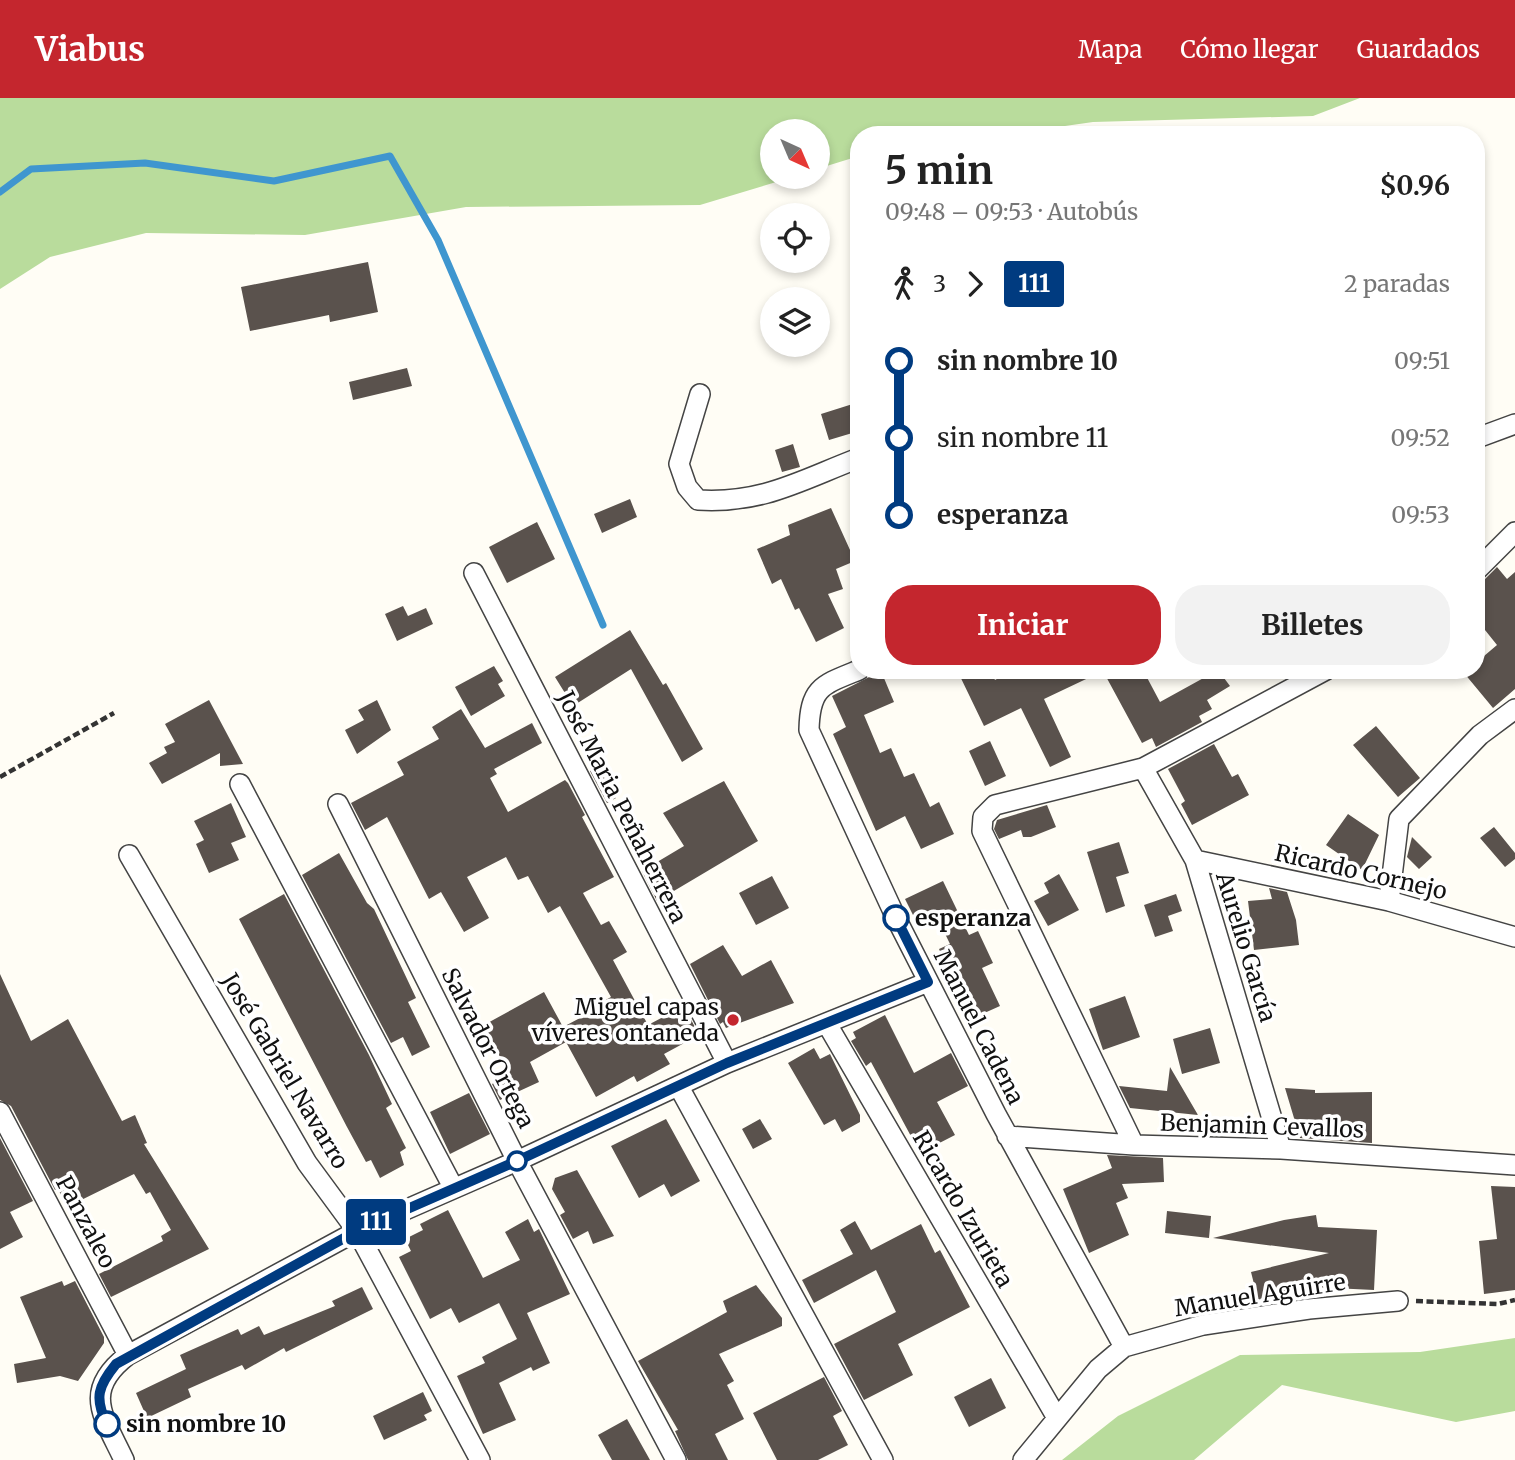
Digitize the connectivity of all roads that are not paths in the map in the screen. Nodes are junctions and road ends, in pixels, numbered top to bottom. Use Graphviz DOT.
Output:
graph roads {
  1 [pos="700,394"];
  2 [pos="1515,424"];
  3 [pos="1485,435"];
  4 [pos="850,462"];
  5 [pos="1515,532"];
  6 [pos="1485,561"];
  7 [pos="474,573"];
  8 [pos="850,674"];
  9 [pos="1309,679"];
  10 [pos="1515,709"];
  11 [pos="1143,768"];
  12 [pos="240,784"];
  13 [pos="338,804"];
  14 [pos="129,855"];
  15 [pos="1195,860"];
  16 [pos="1389,901"];
  17 [pos="1515,937"];
  18 [pos="928,982"];
  19 [pos="827,1024"];
  20 [pos="727,1063"];
  21 [pos="679,1087"];
  22 [pos="0,1112"];
  23 [pos="1007,1136"];
  24 [pos="1133,1145"];
  25 [pos="1281,1149"];
  26 [pos="517,1161"];
  27 [pos="1515,1165"];
  28 [pos="453,1187"];
  29 [pos="357,1231"];
  30 [pos="1398,1301"];
  31 [pos="1124,1347"];
  32 [pos="128,1355"];
  33 [pos="1057,1418"];
  34 [pos="124,1460"];
  35 [pos="480,1460"];
  36 [pos="676,1460"];
  37 [pos="883,1460"];
  38 [pos="1023,1460"];
  1 -- 4 [label="street"];
  2 -- 3 [label="street"];
  5 -- 6 [label="street"];
  7 -- 20 [label="street, José Maria Peñaherrera"];
  8 -- 18 [label="street, Manuel Cadena"];
  9 -- 11 [label="street"];
  10 -- 16 [label="street"];
  11 -- 15 [label="street, Aurelio García"];
  11 -- 24 [label="street"];
  12 -- 28 [label="street"];
  13 -- 26 [label="street, Salvador Ortega"];
  14 -- 29 [label="street, José Gabriel Navarro"];
  15 -- 16 [label="street, Ricardo Cornejo"];
  15 -- 25 [label="street, Aurelio García"];
  16 -- 17 [label="street, Ricardo Cornejo"];
  18 -- 19 [label="street"];
  18 -- 23 [label="street, Manuel Cadena"];
  19 -- 20 [label="street"];
  19 -- 33 [label="street, Ricardo Izurieta"];
  20 -- 21 [label="street"];
  21 -- 26 [label="street"];
  21 -- 37 [label="street"];
  22 -- 32 [label="street, Panzaleo"];
  23 -- 24 [label="street, Benjamin Cevallos"];
  23 -- 31 [label="street, Manuel Cadena"];
  24 -- 25 [label="street, Benjamin Cevallos"];
  25 -- 27 [label="street, Benjamin Cevallos"];
  26 -- 28 [label="street"];
  26 -- 36 [label="street, Salvador Ortega"];
  28 -- 29 [label="street"];
  29 -- 32 [label="street"];
  29 -- 35 [label="street, José Gabriel Navarro"];
  30 -- 31 [label="street, Manuel Aguirre"];
  31 -- 33 [label="street, Manuel Aguirre"];
  32 -- 34 [label="street"];
  33 -- 38 [label="street, Manuel Aguirre"];
}
